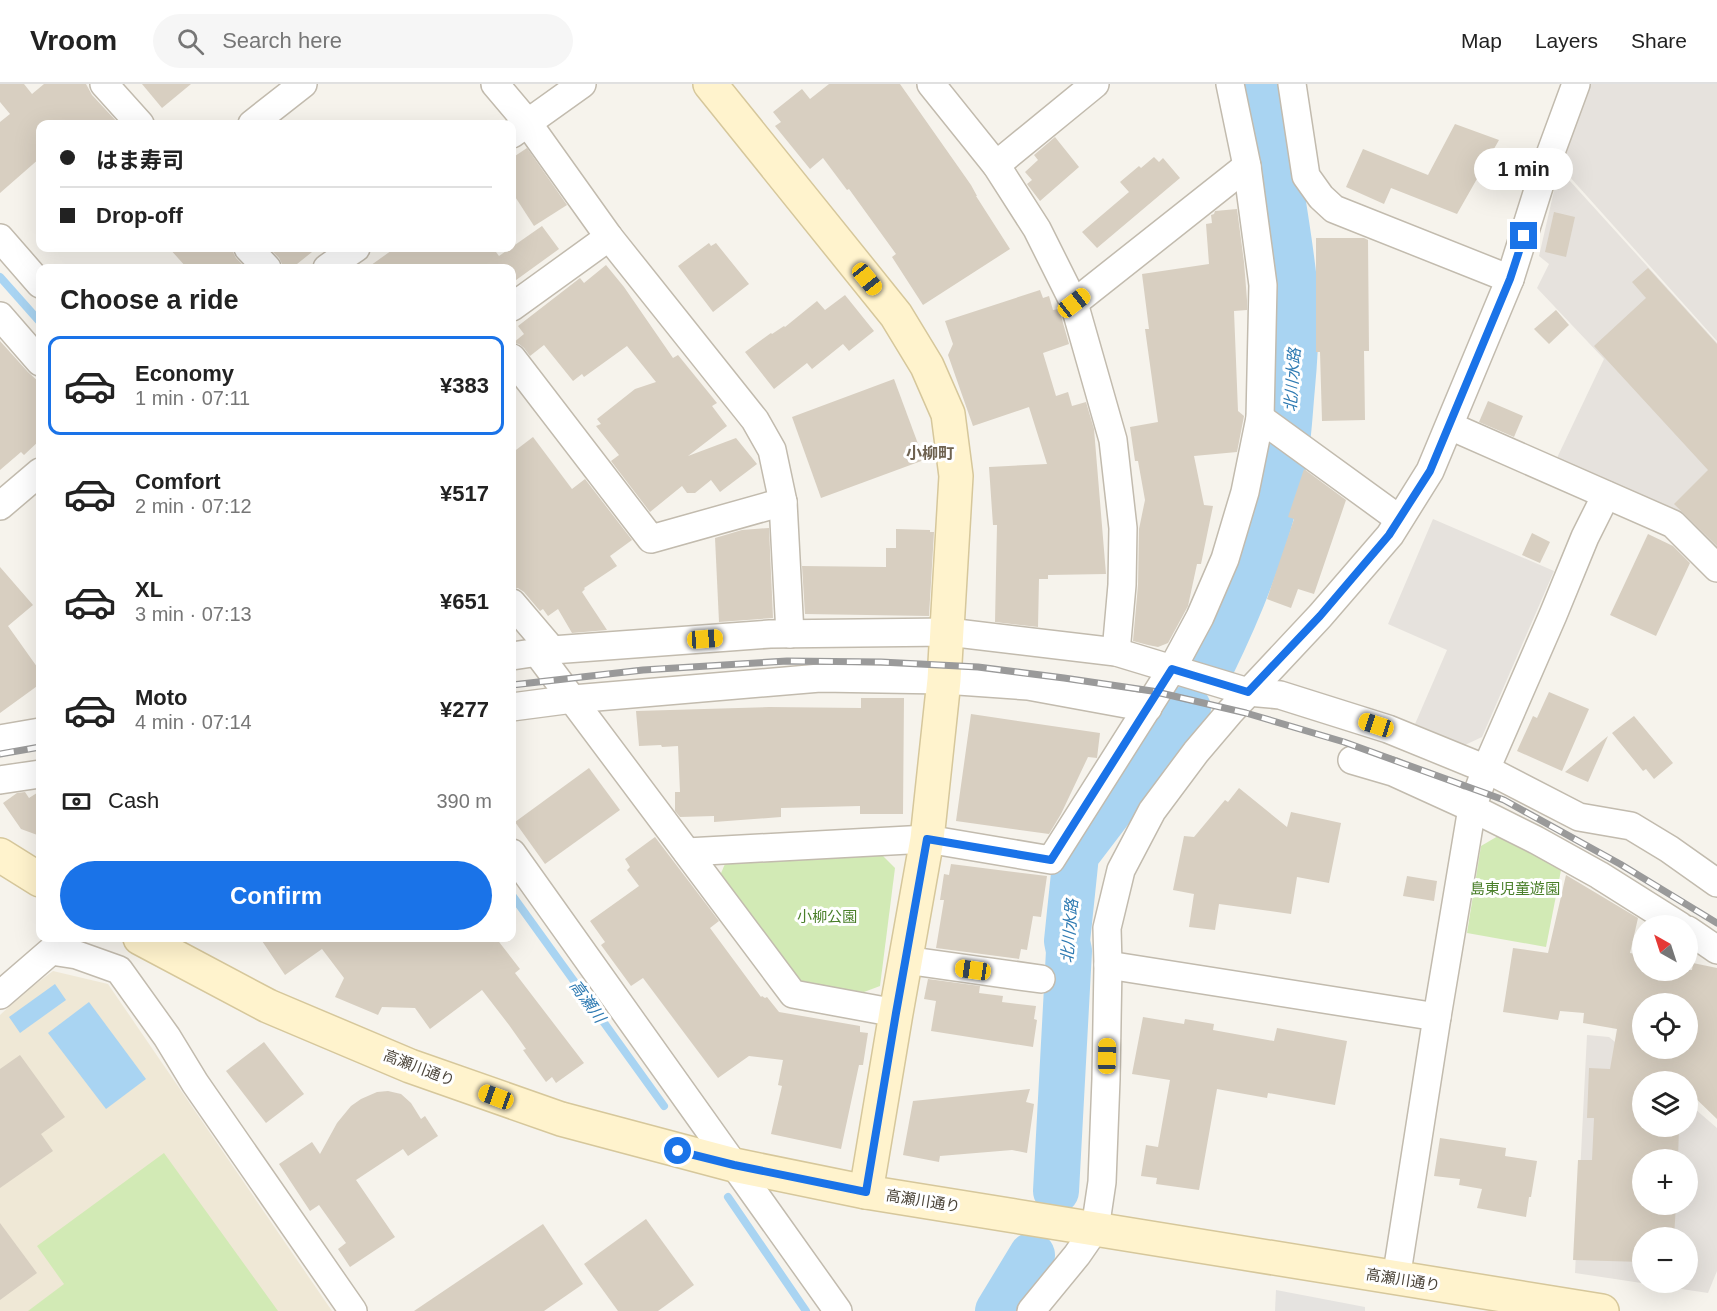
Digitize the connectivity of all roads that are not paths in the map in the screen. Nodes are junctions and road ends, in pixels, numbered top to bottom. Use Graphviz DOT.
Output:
graph roads {
  1 [pos="104,84"];
  2 [pos="303,84"];
  3 [pos="495,84"];
  4 [pos="582,84"];
  5 [pos="710,84"];
  6 [pos="931,84"];
  7 [pos="1095,84"];
  8 [pos="1230,84"];
  9 [pos="1292,84"];
  10 [pos="1576,84"];
  11 [pos="136,120"];
  12 [pos="257,120"];
  13 [pos="515,120"];
  14 [pos="519,128"];
  15 [pos="996,165"];
  16 [pos="1247,166"];
  17 [pos="609,237"];
  18 [pos="0,238"];
  19 [pos="252,252"];
  20 [pos="350,252"];
  21 [pos="263,264"];
  22 [pos="333,264"];
  23 [pos="36,279"];
  24 [pos="1510,279"];
  25 [pos="1074,303"];
  26 [pos="516,304"];
  27 [pos="0,316"];
  28 [pos="36,357"];
  29 [pos="516,363"];
  30 [pos="1266,422"];
  31 [pos="1450,426"];
  32 [pos="36,475"];
  33 [pos="1606,495"];
  34 [pos="783,502"];
  35 [pos="0,506"];
  36 [pos="1399,519"];
  37 [pos="1717,568"];
  38 [pos="516,612"];
  39 [pos="948,632"];
  40 [pos="790,634"];
  41 [pos="533,652"];
  42 [pos="1116,652"];
  43 [pos="1172,669"];
  44 [pos="944,680"];
  45 [pos="1248,692"];
  46 [pos="573,699"];
  47 [pos="516,706"];
  48 [pos="1148,708"];
  49 [pos="36,733"];
  50 [pos="0,739"];
  51 [pos="1352,760"];
  52 [pos="1486,769"];
  53 [pos="36,775"];
  54 [pos="0,780"];
  55 [pos="1472,808"];
  56 [pos="927,839"];
  57 [pos="687,852"];
  58 [pos="0,855"];
  59 [pos="516,859"];
  60 [pos="36,878"];
  61 [pos="1717,883"];
  62 [pos="1663,915"];
  63 [pos="1698,937"];
  64 [pos="133,942"];
  65 [pos="148,942"];
  66 [pos="1717,950"];
  67 [pos="905,960"];
  68 [pos="1108,965"];
  69 [pos="119,970"];
  70 [pos="1041,979"];
  71 [pos="0,995"];
  72 [pos="896,1013"];
  73 [pos="1437,1017"];
  74 [pos="734,1165"];
  75 [pos="866,1192"];
  76 [pos="1095,1228"];
  77 [pos="1396,1279"];
  78 [pos="1561,1308"];
  79 [pos="353,1311"];
  80 [pos="838,1311"];
  81 [pos="1031,1311"];
  82 [pos="1602,1311"];
  1 -- 11 [label="street"];
  2 -- 12 [label="street"];
  3 -- 13 [label="street"];
  4 -- 14 [label="street"];
  5 -- 39 [label="street"];
  6 -- 15 [label="street"];
  7 -- 15 [label="street"];
  8 -- 16 [label="street"];
  9 -- 24 [label="street"];
  10 -- 24 [label="street"];
  14 -- 17 [label="street"];
  15 -- 25 [label="street"];
  16 -- 25 [label="street"];
  16 -- 30 [label="street"];
  17 -- 26 [label="street"];
  17 -- 34 [label="street"];
  18 -- 23 [label="street"];
  19 -- 21 [label="street"];
  20 -- 22 [label="street"];
  24 -- 31 [label="street"];
  25 -- 42 [label="street"];
  27 -- 28 [label="street"];
  29 -- 34 [label="street"];
  30 -- 36 [label="street"];
  30 -- 43 [label="street"];
  31 -- 33 [label="street"];
  31 -- 36 [label="street"];
  32 -- 35 [label="street"];
  33 -- 37 [label="street"];
  33 -- 52 [label="street"];
  34 -- 40 [label="street"];
  36 -- 45 [label="street"];
  38 -- 41 [label="street"];
  39 -- 40 [label="street"];
  39 -- 42 [label="street"];
  39 -- 44 [label="street"];
  40 -- 41 [label="street"];
  41 -- 46 [label="street"];
  42 -- 43 [label="street"];
  43 -- 45 [label="street"];
  43 -- 48 [label="street"];
  44 -- 46 [label="street"];
  44 -- 48 [label="street"];
  44 -- 56 [label="street"];
  45 -- 52 [label="street"];
  45 -- 68 [label="street"];
  46 -- 47 [label="street"];
  46 -- 57 [label="street"];
  48 -- 56 [label="street"];
  49 -- 50 [label="street"];
  51 -- 55 [label="street"];
  52 -- 55 [label="street"];
  52 -- 61 [label="street"];
  53 -- 54 [label="street"];
  55 -- 62 [label="street"];
  55 -- 73 [label="street"];
  56 -- 57 [label="street"];
  56 -- 67 [label="street"];
  57 -- 72 [label="street"];
  58 -- 60 [label="street"];
  59 -- 74 [label="street"];
  63 -- 66 [label="street"];
  64 -- 69 [label="street"];
  65 -- 74 [label="street, 高瀬川通り"];
  67 -- 70 [label="street"];
  67 -- 72 [label="street"];
  68 -- 73 [label="street"];
  68 -- 76 [label="street"];
  69 -- 71 [label="street"];
  69 -- 79 [label="street"];
  72 -- 75 [label="street"];
  73 -- 77 [label="street"];
  74 -- 75 [label="street, 高瀬川通り"];
  74 -- 80 [label="street"];
  75 -- 76 [label="street, 高瀬川通り"];
  76 -- 77 [label="street, 高瀬川通り"];
  76 -- 81 [label="street"];
  77 -- 78 [label="street, 高瀬川通り"];
  78 -- 82 [label="street, 高瀬川通り"];
}
